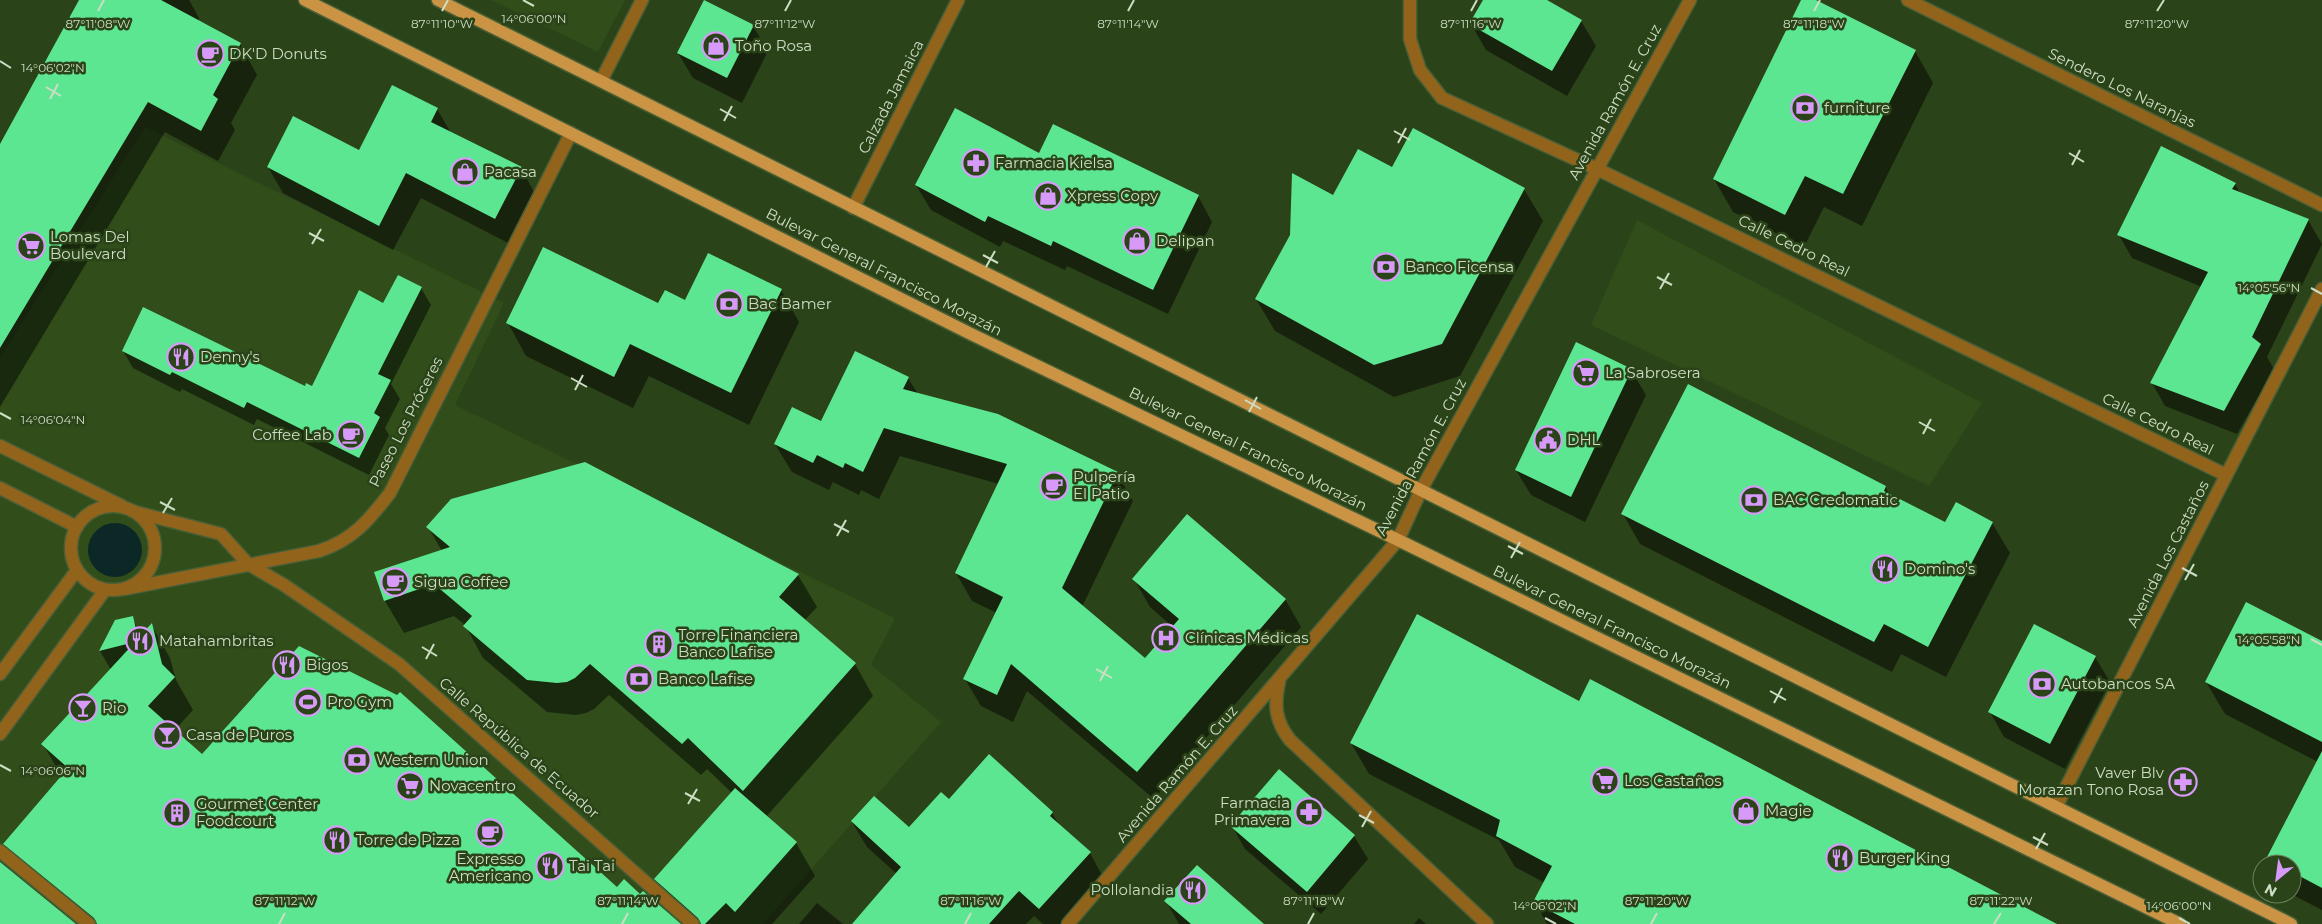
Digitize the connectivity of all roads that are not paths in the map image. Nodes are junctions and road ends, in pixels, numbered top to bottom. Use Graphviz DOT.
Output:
graph roads {
  1 [pos="305,0"];
  2 [pos="438,0"];
  3 [pos="642,0"];
  4 [pos="958,0"];
  5 [pos="1410,0"];
  6 [pos="1690,0"];
  7 [pos="1908,0"];
  8 [pos="601,81"];
  9 [pos="571,134"];
  10 [pos="1597,168"];
  11 [pos="2322,205"];
  12 [pos="853,208"];
  13 [pos="2322,289"];
  14 [pos="0,446"];
  15 [pos="2226,475"];
  16 [pos="0,488"];
  17 [pos="1421,490"];
  18 [pos="132,511"];
  19 [pos="77,527"];
  20 [pos="1398,540"];
  21 [pos="248,564"];
  22 [pos="77,570"];
  23 [pos="124,589"];
  24 [pos="105,590"];
  25 [pos="0,674"];
  26 [pos="1280,679"];
  27 [pos="0,734"];
  28 [pos="2056,807"];
  29 [pos="0,851"];
  30 [pos="89,924"];
  31 [pos="694,924"];
  32 [pos="1068,924"];
  33 [pos="1487,924"];
  34 [pos="2180,924"];
  35 [pos="2291,924"];
  1 -- 9 [label="main road, Bulevar General Francisco Morazán"];
  2 -- 8 [label="main road"];
  3 -- 8 [label="street"];
  4 -- 12 [label="street, Calzada Jamaica"];
  5 -- 10 [label="street, Calle Cedro Real"];
  6 -- 10 [label="street, Avenida Ramón E. Cruz"];
  7 -- 11 [label="street, Sendero Los Naranjas"];
  8 -- 12 [label="main road"];
  9 -- 20 [label="main road, Bulevar General Francisco Morazán"];
  9 -- 21 [label="street, Paseo Los Próceres"];
  10 -- 15 [label="street, Calle Cedro Real"];
  10 -- 17 [label="street, Avenida Ramón E. Cruz"];
  12 -- 17 [label="main road"];
  13 -- 15 [label="street, Avenida Los Castaños"];
  14 -- 18 [label="street, Calle República de Ecuador"];
  15 -- 28 [label="street, Avenida Los Castaños"];
  16 -- 19 [label="street"];
  17 -- 20 [label="street, Avenida Ramón E. Cruz"];
  17 -- 28 [label="main road"];
  18 -- 19 [label="street"];
  18 -- 21 [label="street, Calle República de Ecuador"];
  18 -- 23 [label="street"];
  19 -- 22 [label="street"];
  20 -- 26 [label="street, Avenida Ramón E. Cruz"];
  20 -- 34 [label="main road, Bulevar General Francisco Morazán"];
  21 -- 23 [label="street, Paseo Los Próceres"];
  21 -- 31 [label="street, Calle República de Ecuador"];
  22 -- 24 [label="street"];
  22 -- 25 [label="street"];
  23 -- 24 [label="street"];
  24 -- 27 [label="street"];
  26 -- 32 [label="street, Avenida Ramón E. Cruz"];
  26 -- 33 [label="street"];
  28 -- 35 [label="main road"];
  29 -- 30 [label="street"];
}
